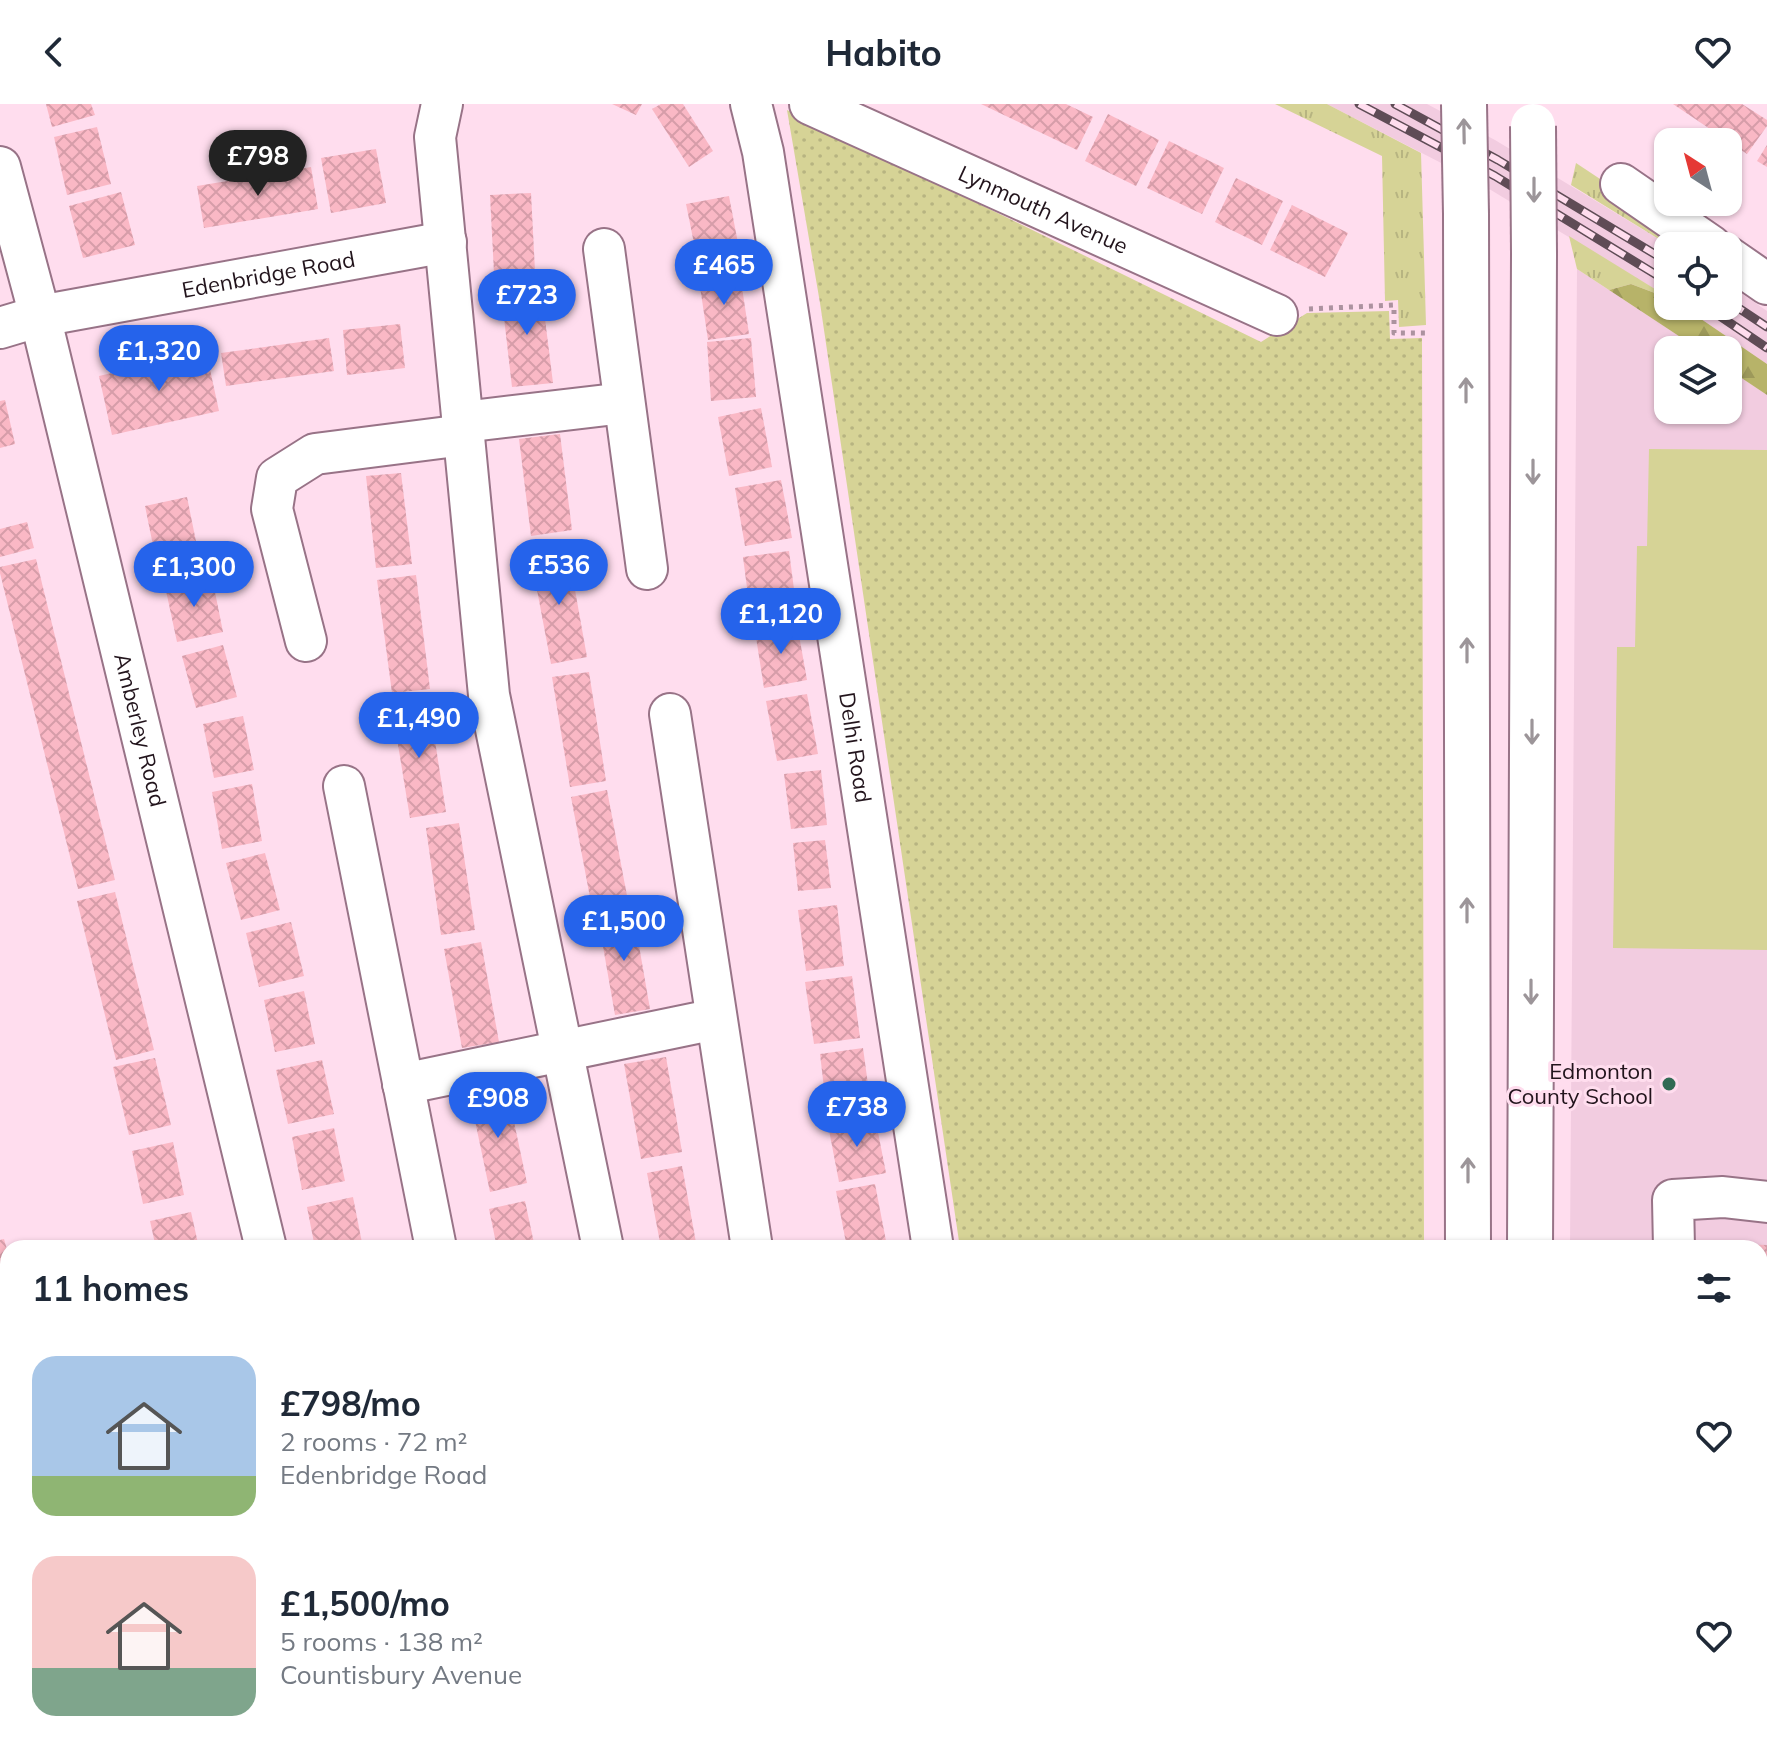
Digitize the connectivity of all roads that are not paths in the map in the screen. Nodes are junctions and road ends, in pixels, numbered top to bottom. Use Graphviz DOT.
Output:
graph roads {
  1 [pos="751,104"];
  2 [pos="1464,104"];
  3 [pos="431,106"];
  4 [pos="819,106"];
  5 [pos="1533,115"];
  6 [pos="0,167"];
  7 [pos="1621,184"];
  8 [pos="1691,232"];
  9 [pos="446,242"];
  10 [pos="604,249"];
  11 [pos="1742,267"];
  12 [pos="1767,284"];
  13 [pos="1277,315"];
  14 [pos="40,316"];
  15 [pos="0,328"];
  16 [pos="624,403"];
  17 [pos="464,428"];
  18 [pos="647,569"];
  19 [pos="306,641"];
  20 [pos="670,714"];
  21 [pos="344,786"];
  22 [pos="716,1019"];
  23 [pos="563,1052"];
  24 [pos="403,1084"];
  25 [pos="1767,1202"];
  26 [pos="264,1240"];
  27 [pos="434,1240"];
  28 [pos="601,1240"];
  29 [pos="751,1240"];
  30 [pos="932,1240"];
  31 [pos="1468,1240"];
  32 [pos="1530,1240"];
  33 [pos="1674,1240"];
  1 -- 30 [label="street, Delhi Road"];
  31 -- 2 [label="highway, one-way, bridge"];
  3 -- 9 [label="street"];
  4 -- 13 [label="street, Lynmouth Avenue"];
  5 -- 32 [label="highway, one-way, bridge"];
  6 -- 14 [label="street, Amberley Road"];
  7 -- 8 [label="street"];
  9 -- 14 [label="street, Edenbridge Road"];
  9 -- 17 [label="street"];
  10 -- 16 [label="street"];
  11 -- 12 [label="street"];
  14 -- 15 [label="street, Edenbridge Road"];
  14 -- 26 [label="street, Amberley Road"];
  16 -- 17 [label="street"];
  16 -- 18 [label="street"];
  17 -- 19 [label="street"];
  17 -- 23 [label="street"];
  20 -- 22 [label="street"];
  21 -- 24 [label="street"];
  22 -- 23 [label="street"];
  22 -- 29 [label="street"];
  23 -- 24 [label="street"];
  23 -- 28 [label="street"];
  24 -- 27 [label="street"];
  25 -- 33 [label="street"];
}
